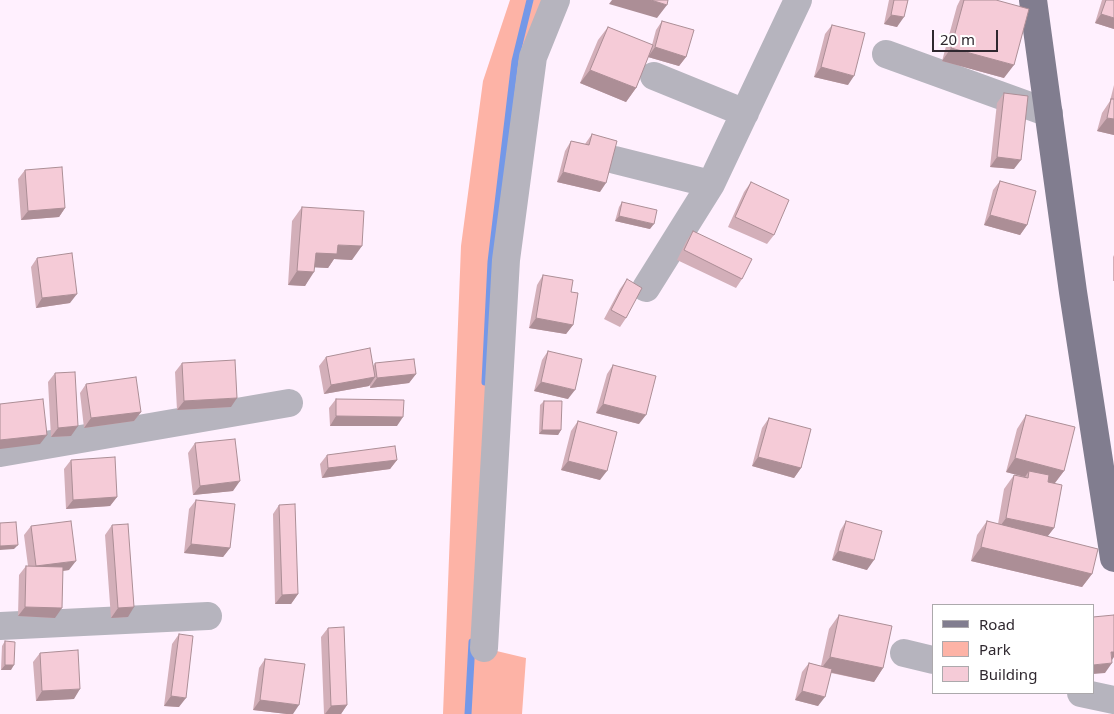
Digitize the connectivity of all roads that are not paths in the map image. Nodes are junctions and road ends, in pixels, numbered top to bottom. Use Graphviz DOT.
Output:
graph roads {
  1 [pos="556,0"];
  2 [pos="798,0"];
  3 [pos="1033,0"];
  4 [pos="886,54"];
  5 [pos="654,76"];
  6 [pos="745,112"];
  7 [pos="1049,113"];
  8 [pos="615,160"];
  9 [pos="711,184"];
  10 [pos="646,288"];
  11 [pos="289,403"];
  12 [pos="0,453"];
  13 [pos="1114,558"];
  14 [pos="208,616"];
  15 [pos="0,626"];
  16 [pos="484,648"];
  17 [pos="904,653"];
  18 [pos="932,660"];
  19 [pos="1086,694"];
  20 [pos="1114,700"];
  1 -- 16 [label="street"];
  2 -- 6 [label="street"];
  3 -- 7 [label="main road"];
  4 -- 7 [label="street"];
  5 -- 6 [label="street"];
  6 -- 9 [label="street"];
  7 -- 13 [label="main road"];
  8 -- 9 [label="street"];
  9 -- 10 [label="street"];
  11 -- 12 [label="street"];
  14 -- 15 [label="street"];
  17 -- 18 [label="street"];
  19 -- 20 [label="street"];
}
